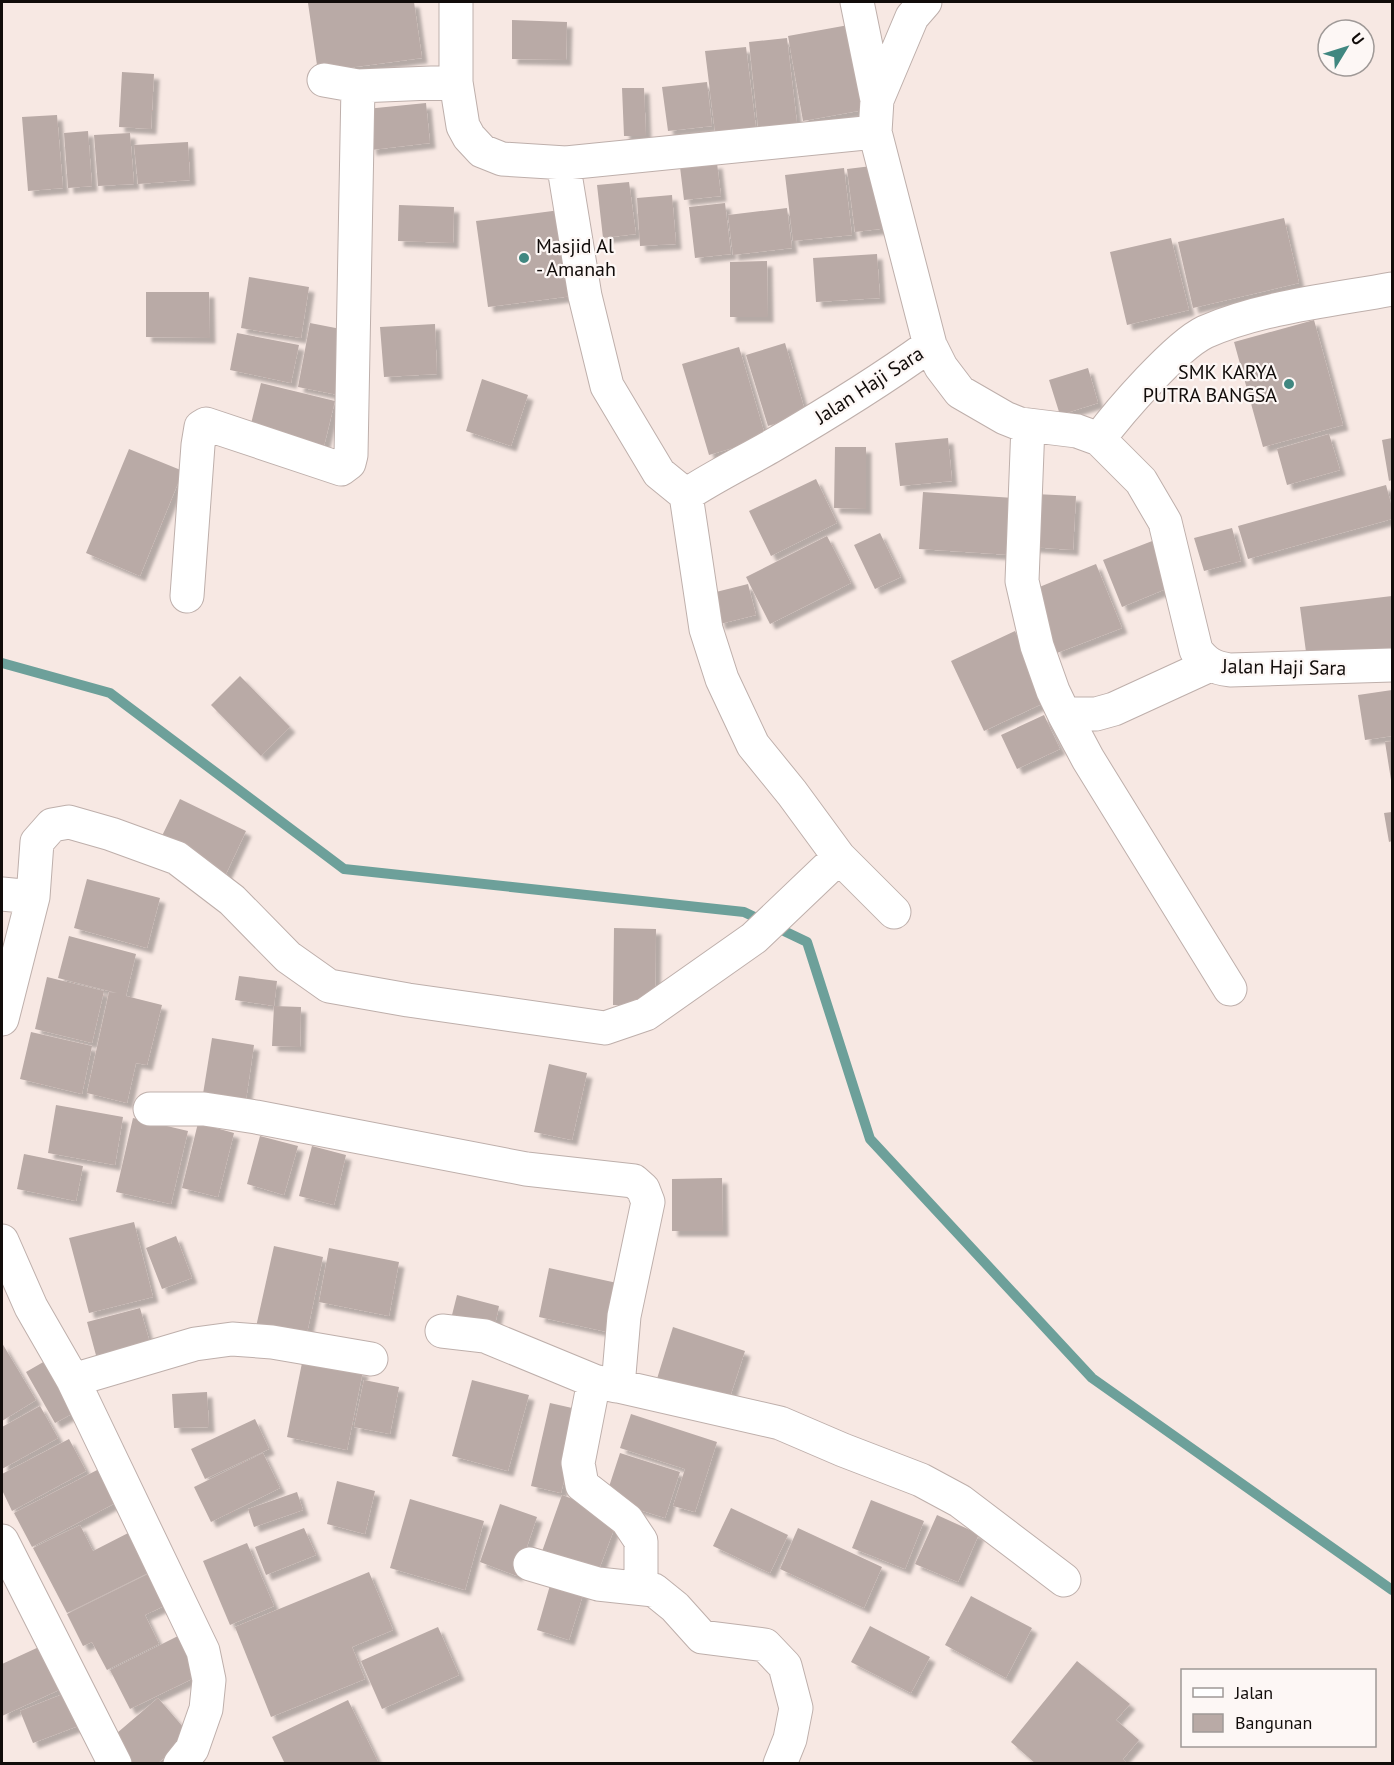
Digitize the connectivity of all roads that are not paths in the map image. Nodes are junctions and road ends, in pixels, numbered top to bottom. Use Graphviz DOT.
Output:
graph roads {
  1 [pos="456,2"];
  2 [pos="857,2"];
  3 [pos="925,2"];
  4 [pos="324,80"];
  5 [pos="456,82"];
  6 [pos="358,86"];
  7 [pos="878,100"];
  8 [pos="875,132"];
  9 [pos="566,163"];
  10 [pos="1392,289"];
  11 [pos="930,345"];
  12 [pos="1028,425"];
  13 [pos="1099,439"];
  14 [pos="686,495"];
  15 [pos="187,596"];
  16 [pos="1210,665"];
  17 [pos="1392,665"];
  18 [pos="1064,714"];
  19 [pos="839,857"];
  20 [pos="17,895"];
  21 [pos="894,912"];
  22 [pos="1230,989"];
  23 [pos="2,1020"];
  24 [pos="150,1109"];
  25 [pos="2,1240"];
  26 [pos="442,1331"];
  27 [pos="371,1359"];
  28 [pos="72,1380"];
  29 [pos="606,1384"];
  30 [pos="2,1541"];
  31 [pos="530,1564"];
  32 [pos="1064,1580"];
  33 [pos="640,1588"];
  34 [pos="191,1759"];
  35 [pos="114,1764"];
  36 [pos="780,1764"];
  1 -- 5 [label="street"];
  2 -- 7 [label="street"];
  3 -- 7 [label="street"];
  4 -- 6 [label="street"];
  5 -- 6 [label="street"];
  5 -- 9 [label="street"];
  6 -- 15 [label="street"];
  7 -- 8 [label="street"];
  8 -- 9 [label="street"];
  8 -- 11 [label="street"];
  9 -- 14 [label="street"];
  10 -- 13 [label="street"];
  11 -- 12 [label="street, Jalan Haji Sara"];
  11 -- 14 [label="street, Jalan Haji Sara"];
  12 -- 13 [label="street, Jalan Haji Sara"];
  12 -- 18 [label="street"];
  13 -- 16 [label="street, Jalan Haji Sara"];
  14 -- 19 [label="street"];
  16 -- 17 [label="street, Jalan Haji Sara"];
  16 -- 18 [label="street"];
  18 -- 22 [label="street"];
  19 -- 20 [label="street"];
  19 -- 21 [label="street"];
  20 -- 23 [label="street"];
  24 -- 29 [label="street"];
  25 -- 28 [label="street"];
  26 -- 29 [label="street"];
  27 -- 28 [label="street"];
  28 -- 34 [label="street"];
  29 -- 32 [label="street"];
  29 -- 33 [label="street"];
  30 -- 35 [label="street"];
  31 -- 33 [label="street"];
  33 -- 36 [label="street"];
}
